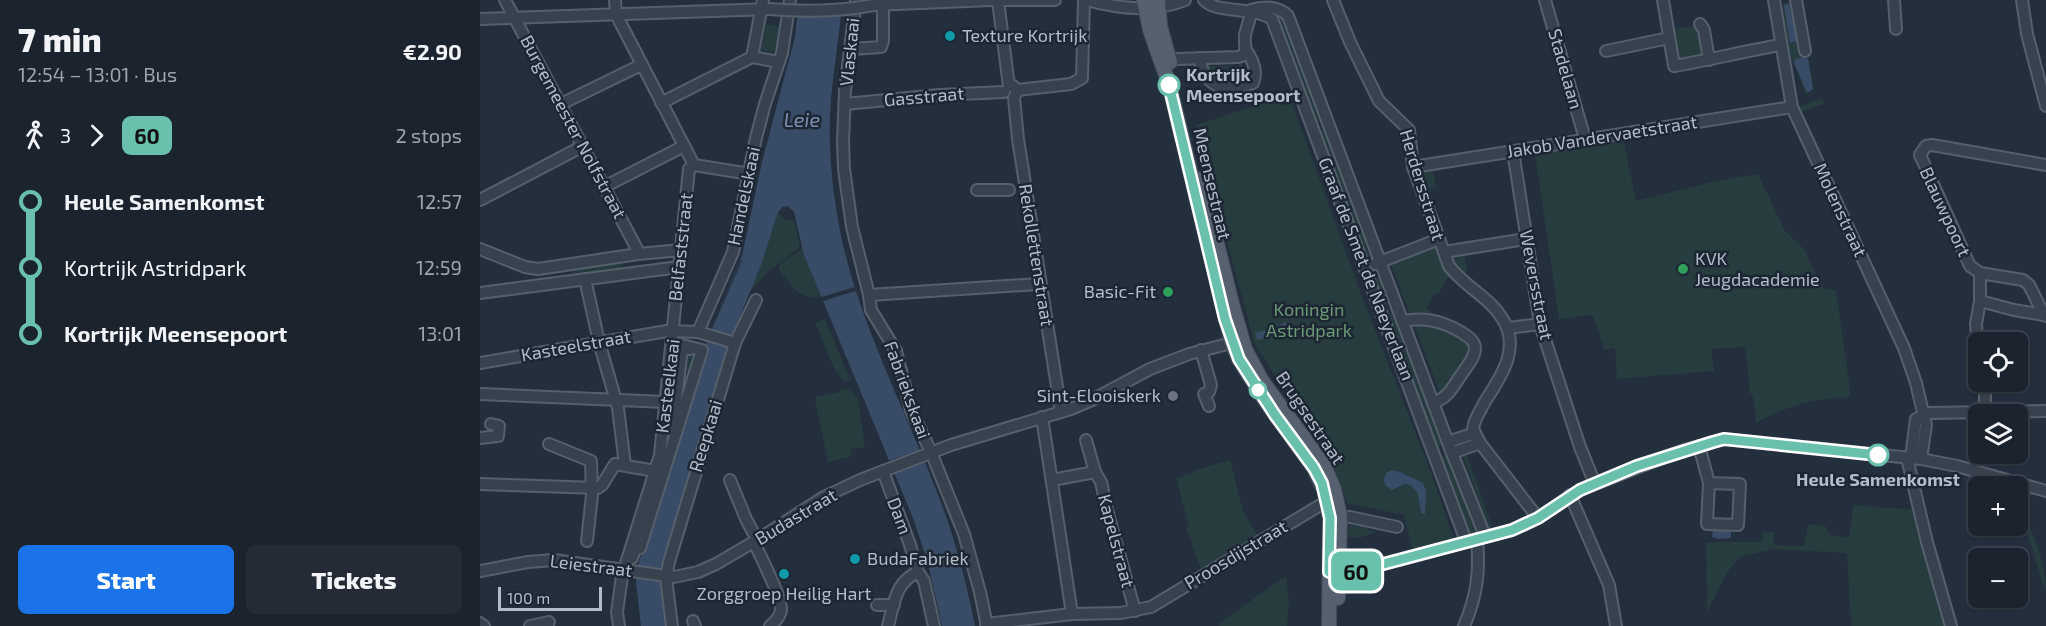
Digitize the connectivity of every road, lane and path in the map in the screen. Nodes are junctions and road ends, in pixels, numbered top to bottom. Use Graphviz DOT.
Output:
graph roads {
  1 [pos="505,0"];
  2 [pos="615,0"];
  3 [pos="790,0"];
  4 [pos="856,0"];
  5 [pos="1055,0"];
  6 [pos="1085,0"];
  7 [pos="1185,0"];
  8 [pos="1204,0"];
  9 [pos="1215,0"];
  10 [pos="1333,0"];
  11 [pos="1545,0"];
  12 [pos="1663,0"];
  13 [pos="1774,0"];
  14 [pos="1797,0"];
  15 [pos="1894,0"];
  16 [pos="2022,0"];
  17 [pos="998,1"];
  18 [pos="878,4"];
  19 [pos="1151,4"];
  20 [pos="690,5"];
  21 [pos="764,6"];
  22 [pos="1226,8"];
  23 [pos="1251,10"];
  24 [pos="616,14"];
  25 [pos="515,18"];
  26 [pos="480,19"];
  27 [pos="1701,24"];
  28 [pos="1896,29"];
  29 [pos="1669,38"];
  30 [pos="1781,45"];
  31 [pos="851,49"];
  32 [pos="1246,50"];
  33 [pos="1606,51"];
  34 [pos="1805,51"];
  35 [pos="752,57"];
  36 [pos="1200,58"];
  37 [pos="1709,60"];
  38 [pos="1169,61"];
  39 [pos="779,62"];
  40 [pos="641,65"];
  41 [pos="1011,91"];
  42 [pos="661,103"];
  43 [pos="561,104"];
  44 [pos="845,104"];
  45 [pos="1792,106"];
  46 [pos="2046,106"];
  47 [pos="1328,123"];
  48 [pos="1313,128"];
  49 [pos="1585,139"];
  50 [pos="583,146"];
  51 [pos="684,146"];
  52 [pos="1512,151"];
  53 [pos="694,165"];
  54 [pos="2046,165"];
  55 [pos="1413,167"];
  56 [pos="750,174"];
  57 [pos="604,187"];
  58 [pos="977,190"];
  59 [pos="1018,190"];
  60 [pos="480,200"];
  61 [pos="1439,239"];
  62 [pos="1526,239"];
  63 [pos="480,249"];
  64 [pos="681,250"];
  65 [pos="1444,252"];
  66 [pos="638,254"];
  67 [pos="596,260"];
  68 [pos="1381,262"];
  69 [pos="525,267"];
  70 [pos="679,267"];
  71 [pos="1365,267"];
  72 [pos="1980,273"];
  73 [pos="598,277"];
  74 [pos="585,279"];
  75 [pos="1040,284"];
  76 [pos="525,287"];
  77 [pos="480,293"];
  78 [pos="870,296"];
  79 [pos="756,300"];
  80 [pos="1980,301"];
  81 [pos="2045,315"];
  82 [pos="1402,321"];
  83 [pos="1540,324"];
  84 [pos="1508,328"];
  85 [pos="699,329"];
  86 [pos="672,331"];
  87 [pos="1977,332"];
  88 [pos="599,342"];
  89 [pos="730,342"];
  90 [pos="1237,342"];
  91 [pos="674,343"];
  92 [pos="1201,350"];
  93 [pos="702,351"];
  94 [pos="480,363"];
  95 [pos="480,394"];
  96 [pos="615,400"];
  97 [pos="666,402"];
  98 [pos="1433,404"];
  99 [pos="1209,406"];
  100 [pos="2046,411"];
  101 [pos="1061,412"];
  102 [pos="2028,412"];
  103 [pos="1968,413"];
  104 [pos="1924,414"];
  105 [pos="1042,417"];
  106 [pos="491,424"];
  107 [pos="480,438"];
  108 [pos="1478,438"];
  109 [pos="672,439"];
  110 [pos="1086,440"];
  111 [pos="549,444"];
  112 [pos="1699,446"];
  113 [pos="1450,448"];
  114 [pos="929,453"];
  115 [pos="1435,453"];
  116 [pos="1913,458"];
  117 [pos="625,465"];
  118 [pos="887,469"];
  119 [pos="655,471"];
  120 [pos="1095,472"];
  121 [pos="730,480"];
  122 [pos="1052,480"];
  123 [pos="1709,483"];
  124 [pos="480,484"];
  125 [pos="1595,484"];
  126 [pos="592,488"];
  127 [pos="2046,491"];
  128 [pos="1570,495"];
  129 [pos="1334,510"];
  130 [pos="1538,518"];
  131 [pos="1397,526"];
  132 [pos="1476,539"];
  133 [pos="587,541"];
  134 [pos="756,541"];
  135 [pos="631,569"];
  136 [pos="480,571"];
  137 [pos="1334,571"];
  138 [pos="918,572"];
  139 [pos="663,576"];
  140 [pos="894,604"];
  141 [pos="877,605"];
  142 [pos="1135,611"];
  143 [pos="1072,614"];
  144 [pos="549,622"];
  145 [pos="480,623"];
  146 [pos="886,624"];
  147 [pos="987,625"];
  148 [pos="484,626"];
  149 [pos="530,626"];
  150 [pos="619,626"];
  151 [pos="672,626"];
  152 [pos="770,626"];
  153 [pos="934,626"];
  154 [pos="1329,626"];
  155 [pos="1337,626"];
  156 [pos="1464,626"];
  157 [pos="1616,626"];
  158 [pos="1951,626"];
  1 -- 25 [label="street, Burgemeester Nolfstraat"];
  2 -- 24 [label="street"];
  3 -- 39 [label="street, Handelskaai"];
  4 -- 31 [label="street, Vlaskaai"];
  5 -- 17 [label="street"];
  6 -- 19 [label="street"];
  6 -- 41 [label="street, Gasstraat"];
  7 -- 19 [label="street"];
  8 -- 22 [label="street, Graaf de Smet de Naeyerlaan"];
  9 -- 22 [label="street"];
  10 -- 55 [label="street, Herdersstraat"];
  11 -- 49 [label="street, Stadelaan"];
  12 -- 29 [label="street"];
  13 -- 30 [label="street, Molenstraat"];
  14 -- 34 [label="street"];
  15 -- 28 [label="street"];
  16 -- 46 [label="street"];
  17 -- 18 [label="street"];
  17 -- 41 [label="street, Rekollettenstraat"];
  18 -- 21 [label="street, bridge"];
  18 -- 31 [label="street"];
  19 -- 38 [label="main road, Meensestraat"];
  19 -- 90 [label="main road, Meensestraat"];
  20 -- 21 [label="street"];
  20 -- 24 [label="street"];
  21 -- 35 [label="street"];
  22 -- 23 [label="street, Graaf de Smet de Naeyerlaan"];
  23 -- 32 [label="street"];
  23 -- 47 [label="street, Graaf de Smet de Naeyerlaan"];
  23 -- 48 [label="street, Graaf de Smet de Naeyerlaan"];
  24 -- 25 [label="street"];
  24 -- 40 [label="street"];
  25 -- 26 [label="street"];
  25 -- 43 [label="street, Burgemeester Nolfstraat"];
  27 -- 37 [label="street"];
  29 -- 33 [label="street"];
  29 -- 37 [label="street"];
  30 -- 37 [label="street"];
  30 -- 45 [label="street, Molenstraat"];
  31 -- 44 [label="street, Vlaskaai"];
  32 -- 36 [label="street"];
  32 -- 36 [label="street"];
  35 -- 39 [label="street"];
  35 -- 42 [label="street"];
  36 -- 38 [label="street"];
  38 -- 90 [label="main road, Meensestraat"];
  39 -- 56 [label="street, Handelskaai"];
  40 -- 42 [label="street"];
  40 -- 43 [label="street"];
  41 -- 44 [label="street, Gasstraat"];
  41 -- 59 [label="street, Rekollettenstraat"];
  42 -- 51 [label="street"];
  43 -- 50 [label="street, Burgemeester Nolfstraat"];
  44 -- 78 [label="street, Vlaskaai"];
  45 -- 49 [label="street, Jakob Vandervaetstraat"];
  45 -- 104 [label="street, Molenstraat"];
  47 -- 48 [label="street"];
  47 -- 68 [label="street, Graaf de Smet de Naeyerlaan"];
  48 -- 71 [label="street, Graaf de Smet de Naeyerlaan"];
  49 -- 52 [label="street, Jakob Vandervaetstraat"];
  50 -- 57 [label="street, Burgemeester Nolfstraat"];
  50 -- 60 [label="street"];
  51 -- 53 [label="street"];
  51 -- 57 [label="street"];
  52 -- 55 [label="street, Jakob Vandervaetstraat"];
  52 -- 62 [label="street, Weversstraat"];
  53 -- 56 [label="street"];
  53 -- 64 [label="street, Belfaststraat"];
  54 -- 72 [label="street, Blauwpoort"];
  55 -- 61 [label="street, Herdersstraat"];
  56 -- 85 [label="street, Handelskaai"];
  57 -- 66 [label="street, Burgemeester Nolfstraat"];
  58 -- 59 [label="street"];
  59 -- 75 [label="street, Rekollettenstraat"];
  61 -- 65 [label="street, Herdersstraat"];
  61 -- 68 [label="street"];
  62 -- 65 [label="street"];
  62 -- 83 [label="street, Weversstraat"];
  63 -- 69 [label="street"];
  64 -- 66 [label="street"];
  64 -- 70 [label="street, Belfaststraat"];
  65 -- 84 [label="street, Herdersstraat"];
  66 -- 67 [label="street"];
  67 -- 69 [label="street"];
  67 -- 73 [label="street"];
  68 -- 71 [label="street"];
  68 -- 82 [label="street, Graaf de Smet de Naeyerlaan"];
  69 -- 76 [label="street"];
  70 -- 73 [label="street"];
  70 -- 86 [label="street, Belfaststraat"];
  71 -- 115 [label="street, Graaf de Smet de Naeyerlaan"];
  72 -- 80 [label="street"];
  72 -- 81 [label="street, Blauwpoort"];
  73 -- 74 [label="street"];
  74 -- 76 [label="street"];
  74 -- 88 [label="street"];
  75 -- 78 [label="street"];
  75 -- 101 [label="street, Rekollettenstraat"];
  76 -- 77 [label="street"];
  78 -- 114 [label="street, Fabriekskaai"];
  79 -- 89 [label="street, Reepkaai"];
  80 -- 81 [label="street"];
  80 -- 87 [label="street"];
  82 -- 98 [label="street, Graaf de Smet de Naeyerlaan"];
  82 -- 98 [label="street, Graaf de Smet de Naeyerlaan"];
  83 -- 84 [label="street"];
  83 -- 125 [label="street, Weversstraat"];
  84 -- 108 [label="street"];
  85 -- 86 [label="street, Kasteelkaai"];
  85 -- 89 [label="street, Kasteelkaai"];
  86 -- 88 [label="street, Kasteelstraat"];
  86 -- 97 [label="street, Kasteelkaai"];
  88 -- 94 [label="street, Kasteelstraat"];
  88 -- 96 [label="street"];
  89 -- 139 [label="street, Reepkaai"];
  90 -- 92 [label="street, Budastraat"];
  90 -- 129 [label="main road, Brugsestraat"];
  91 -- 93 [label="street"];
  92 -- 99 [label="street"];
  92 -- 101 [label="street, Budastraat"];
  93 -- 109 [label="street"];
  93 -- 109 [label="street"];
  95 -- 96 [label="street"];
  96 -- 97 [label="street"];
  96 -- 117 [label="street"];
  97 -- 119 [label="street, Kasteelkaai"];
  98 -- 113 [label="street, Graaf de Smet de Naeyerlaan"];
  100 -- 102 [label="street"];
  101 -- 105 [label="street, Budastraat"];
  103 -- 104 [label="street"];
  104 -- 116 [label="street"];
  105 -- 114 [label="street, Budastraat"];
  105 -- 122 [label="street"];
  106 -- 107 [label="street"];
  108 -- 113 [label="street"];
  108 -- 130 [label="street"];
  109 -- 135 [label="street"];
  110 -- 120 [label="street, Kapelstraat"];
  111 -- 126 [label="street"];
  112 -- 116 [label="street"];
  112 -- 123 [label="street"];
  112 -- 125 [label="street"];
  113 -- 115 [label="street"];
  113 -- 132 [label="street, Graaf de Smet de Naeyerlaan"];
  114 -- 118 [label="street, Budastraat"];
  114 -- 147 [label="street, Fabriekskaai"];
  115 -- 132 [label="street, Graaf de Smet de Naeyerlaan"];
  116 -- 127 [label="street"];
  116 -- 158 [label="street"];
  117 -- 119 [label="street"];
  117 -- 126 [label="street"];
  118 -- 134 [label="street, Budastraat"];
  118 -- 138 [label="street, Dam"];
  119 -- 135 [label="street, Kasteelkaai"];
  120 -- 122 [label="street"];
  120 -- 142 [label="street, Kapelstraat"];
  121 -- 134 [label="street"];
  122 -- 143 [label="street"];
  123 -- 123 [label="street"];
  124 -- 126 [label="street"];
  125 -- 128 [label="street"];
  126 -- 133 [label="street"];
  128 -- 130 [label="street"];
  128 -- 157 [label="street"];
  129 -- 131 [label="street"];
  129 -- 137 [label="main road, Brugsestraat"];
  129 -- 142 [label="street, Proosdijstraat"];
  130 -- 132 [label="street"];
  132 -- 137 [label="street"];
  132 -- 156 [label="street"];
  134 -- 139 [label="street, Budastraat"];
  134 -- 152 [label="street"];
  135 -- 136 [label="street, Leiestraat"];
  135 -- 139 [label="street, Leiestraat"];
  135 -- 150 [label="street"];
  137 -- 154 [label="main road, Brugsestraat"];
  137 -- 155 [label="main road, Brugsestraat"];
  138 -- 140 [label="street"];
  138 -- 153 [label="street, Dam"];
  139 -- 151 [label="street, Reepkaai"];
  140 -- 141 [label="street"];
  140 -- 146 [label="street"];
  142 -- 143 [label="street, Proosdijstraat"];
  143 -- 147 [label="street, Proosdijstraat"];
  144 -- 149 [label="street"];
  145 -- 148 [label="street"];
}
